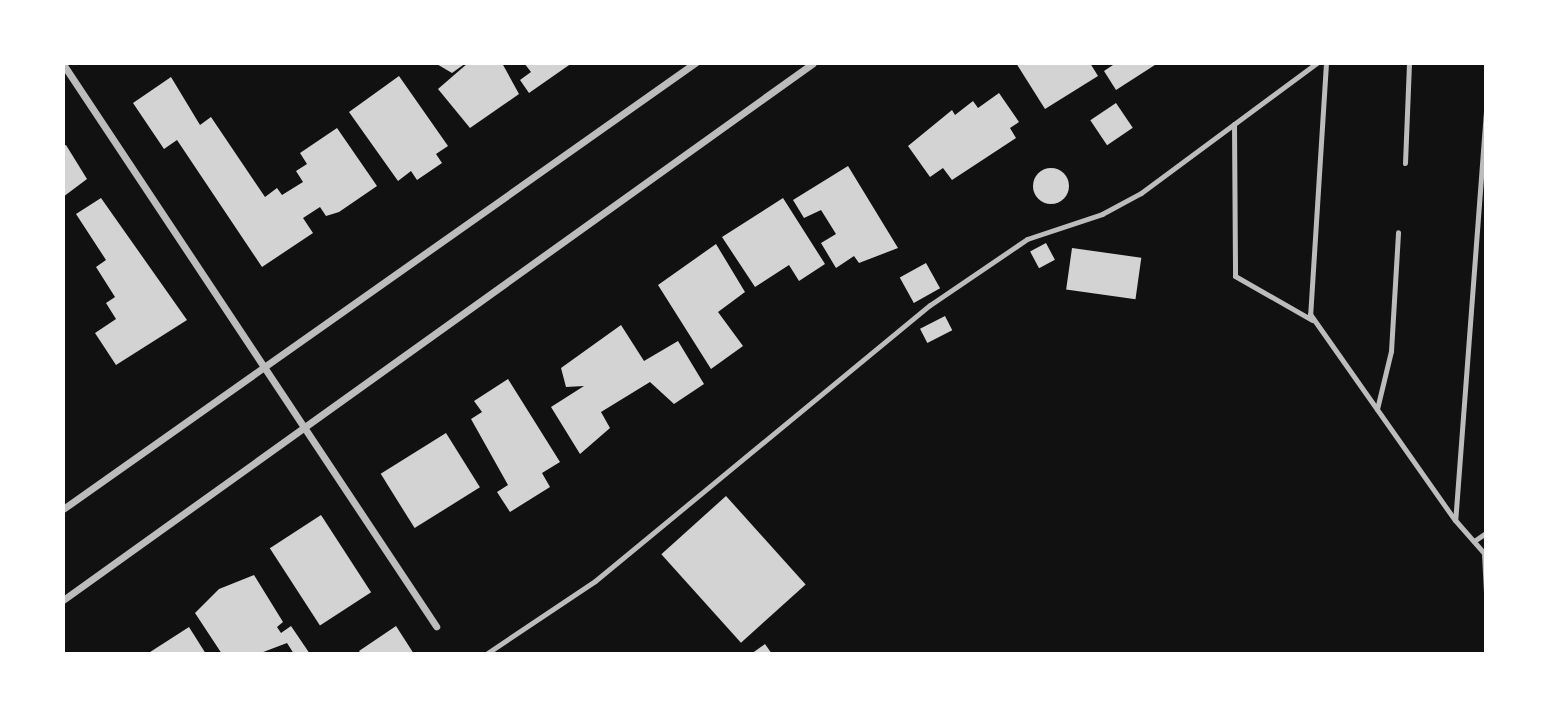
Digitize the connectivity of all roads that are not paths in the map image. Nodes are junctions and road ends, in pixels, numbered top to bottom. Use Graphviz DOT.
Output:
graph roads {
  1 [pos="695,63"];
  2 [pos="813,63"];
  3 [pos="1317,63"];
  4 [pos="1326,63"];
  5 [pos="1409,63"];
  6 [pos="63,64"];
  7 [pos="1486,111"];
  8 [pos="1234,124"];
  9 [pos="1405,163"];
  10 [pos="1398,232"];
  11 [pos="1314,320"];
  12 [pos="268,365"];
  13 [pos="1377,410"];
  14 [pos="307,426"];
  15 [pos="63,509"];
  16 [pos="1455,520"];
  17 [pos="1486,533"];
  18 [pos="1474,541"];
  19 [pos="1486,593"];
  20 [pos="63,600"];
  21 [pos="436,626"];
  22 [pos="486,654"];
  1 -- 12 [label="street"];
  2 -- 14 [label="street"];
  3 -- 8 [label="lane"];
  4 -- 11 [label="lane"];
  5 -- 9 [label="lane"];
  6 -- 12 [label="street"];
  7 -- 16 [label="lane"];
  8 -- 11 [label="lane"];
  8 -- 22 [label="lane"];
  10 -- 13 [label="lane"];
  11 -- 13 [label="lane"];
  12 -- 14 [label="street"];
  12 -- 15 [label="street"];
  13 -- 16 [label="lane"];
  14 -- 20 [label="street"];
  14 -- 21 [label="street"];
  16 -- 18 [label="lane"];
  17 -- 18 [label="lane"];
  18 -- 19 [label="lane"];
}
